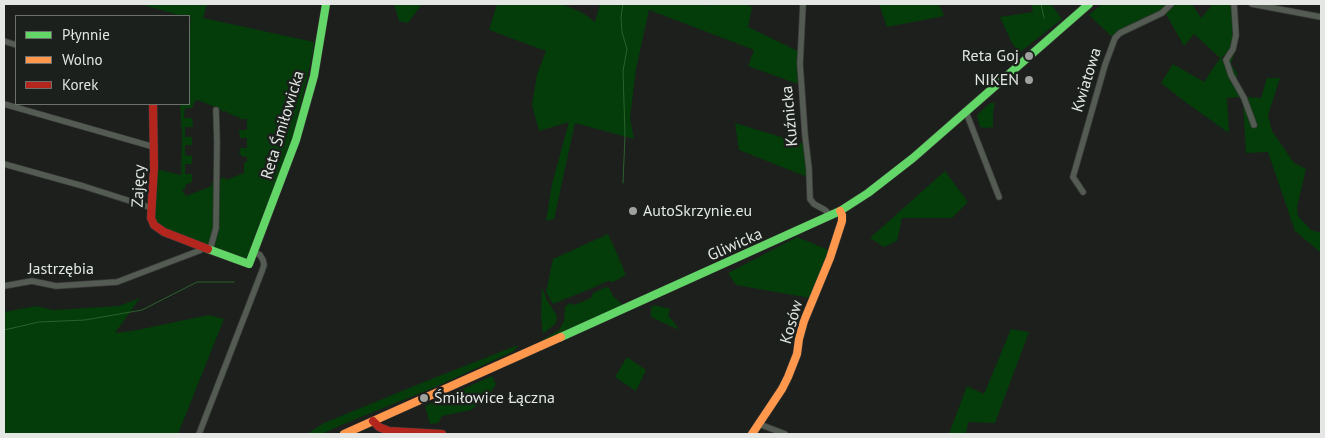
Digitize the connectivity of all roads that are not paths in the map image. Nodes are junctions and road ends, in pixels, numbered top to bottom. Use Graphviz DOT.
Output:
graph roads {
  1 [pos="326,4"];
  2 [pos="803,4"];
  3 [pos="1089,4"];
  4 [pos="1171,4"];
  5 [pos="1234,4"];
  6 [pos="1252,4"];
  7 [pos="1321,17"];
  8 [pos="4,104"];
  9 [pos="153,105"];
  10 [pos="216,110"];
  11 [pos="966,112"];
  12 [pos="1254,125"];
  13 [pos="154,147"];
  14 [pos="4,164"];
  15 [pos="1083,192"];
  16 [pos="999,197"];
  17 [pos="152,208"];
  18 [pos="840,211"];
  19 [pos="831,216"];
  20 [pos="206,249"];
  21 [pos="254,252"];
  22 [pos="249,264"];
  23 [pos="4,286"];
  24 [pos="373,421"];
  25 [pos="759,424"];
  26 [pos="199,434"];
  27 [pos="344,434"];
  28 [pos="442,434"];
  29 [pos="752,434"];
  30 [pos="785,434"];
  1 -- 21 [label="main road, Reta Śmiłowicka"];
  2 -- 19 [label="street, Kuźnicka"];
  3 -- 11 [label="main road, Gliwicka"];
  4 -- 15 [label="street, Kwiatowa"];
  5 -- 12 [label="street"];
  6 -- 7 [label="street"];
  8 -- 13 [label="street"];
  9 -- 13 [label="main road, Zajęcy"];
  10 -- 20 [label="street"];
  11 -- 16 [label="street"];
  11 -- 18 [label="main road, Gliwicka"];
  13 -- 17 [label="main road, Zajęcy"];
  14 -- 17 [label="street"];
  17 -- 20 [label="main road, Zajęcy"];
  18 -- 19 [label="main road, Gliwicka"];
  18 -- 25 [label="main road, Kosów"];
  19 -- 24 [label="main road, Gliwicka"];
  20 -- 22 [label="main road, Zajęcy"];
  20 -- 23 [label="street, Jastrzębia"];
  21 -- 22 [label="main road, Reta Śmiłowicka"];
  21 -- 26 [label="street"];
  24 -- 27 [label="main road, Gliwicka"];
  24 -- 28 [label="main road"];
  25 -- 29 [label="main road, Kosów"];
  25 -- 30 [label="street"];
}
